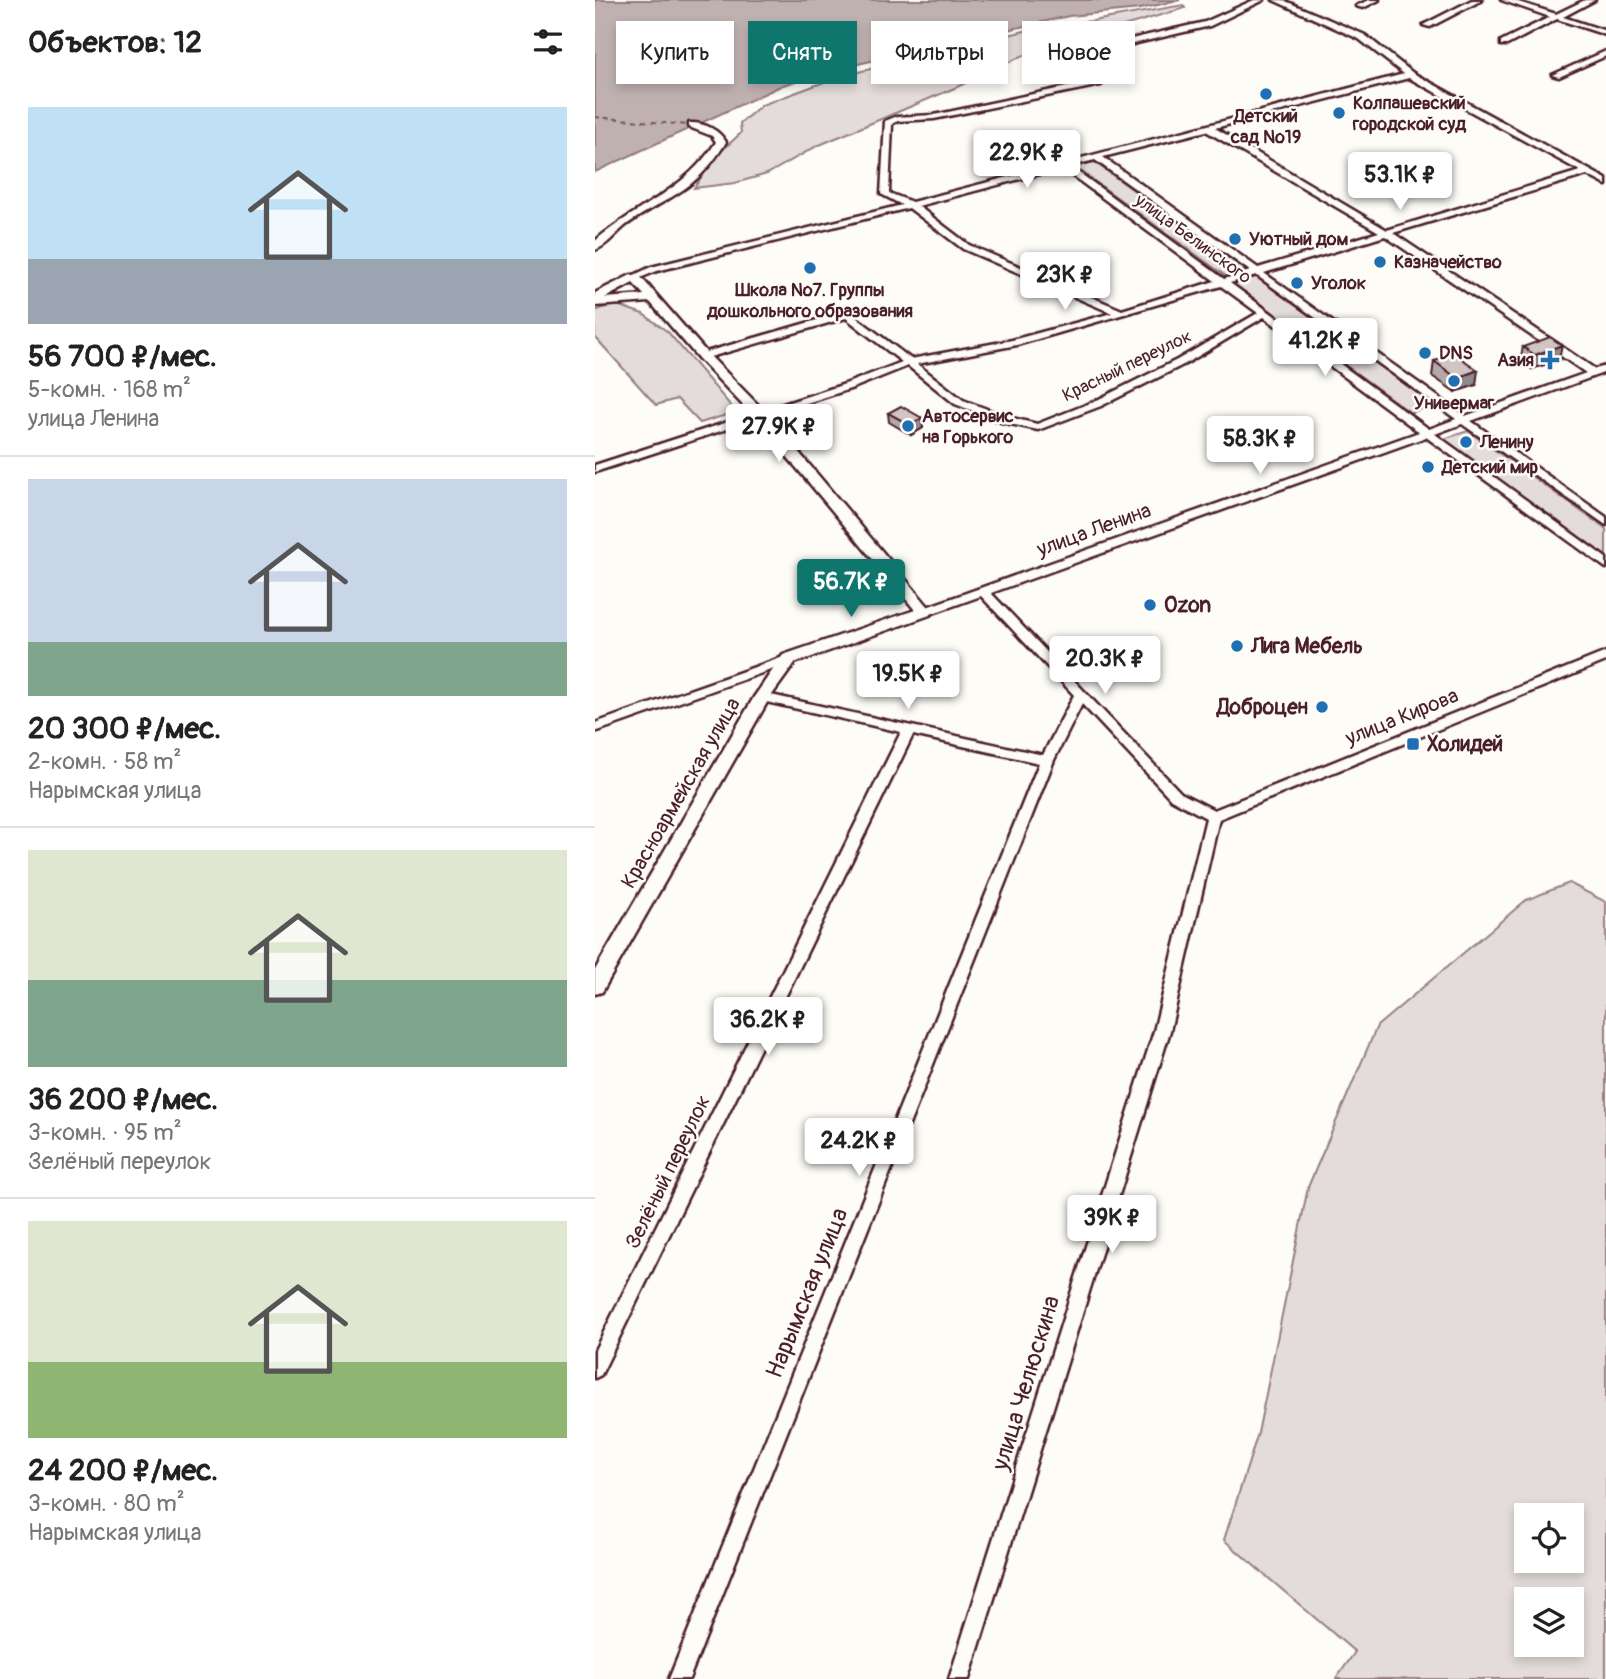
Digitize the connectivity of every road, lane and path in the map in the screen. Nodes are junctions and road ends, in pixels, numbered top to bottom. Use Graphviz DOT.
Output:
graph roads {
  1 [pos="1260,0"];
  2 [pos="1277,0"];
  3 [pos="1375,0"];
  4 [pos="1478,0"];
  5 [pos="1505,0"];
  6 [pos="1591,0"];
  7 [pos="1360,6"];
  8 [pos="1555,17"];
  9 [pos="1427,25"];
  10 [pos="1606,33"];
  11 [pos="1504,43"];
  12 [pos="1606,53"];
  13 [pos="1410,75"];
  14 [pos="1556,75"];
  15 [pos="693,125"];
  16 [pos="1208,128"];
  17 [pos="1097,157"];
  18 [pos="1063,166"];
  19 [pos="1587,172"];
  20 [pos="1606,182"];
  21 [pos="911,205"];
  22 [pos="1385,232"];
  23 [pos="595,247"];
  24 [pos="1258,272"];
  25 [pos="635,277"];
  26 [pos="1224,283"];
  27 [pos="652,298"];
  28 [pos="595,300"];
  29 [pos="1121,313"];
  30 [pos="1264,313"];
  31 [pos="703,356"];
  32 [pos="910,362"];
  33 [pos="1600,371"];
  34 [pos="760,415"];
  35 [pos="1462,421"];
  36 [pos="1425,434"];
  37 [pos="595,469"];
  38 [pos="1606,522"];
  39 [pos="1606,564"];
  40 [pos="984,592"];
  41 [pos="925,612"];
  42 [pos="1606,656"];
  43 [pos="789,659"];
  44 [pos="1080,695"];
  45 [pos="762,697"];
  46 [pos="595,728"];
  47 [pos="909,729"];
  48 [pos="1047,760"];
  49 [pos="1213,816"];
  50 [pos="595,987"];
  51 [pos="595,1369"];
  52 [pos="679,1679"];
  53 [pos="959,1679"];
  1 -- 21 [label="street"];
  2 -- 13 [label="street"];
  3 -- 7 [label="street"];
  4 -- 9 [label="street"];
  5 -- 8 [label="street"];
  6 -- 8 [label="street"];
  8 -- 10 [label="street"];
  8 -- 11 [label="street"];
  12 -- 14 [label="street"];
  13 -- 16 [label="street"];
  13 -- 19 [label="street"];
  15 -- 23 [label="main road"];
  16 -- 17 [label="street"];
  16 -- 22 [label="street"];
  17 -- 18 [label="street"];
  17 -- 24 [label="street, улица Белинского"];
  18 -- 21 [label="street"];
  18 -- 26 [label="street, улица Белинского"];
  19 -- 20 [label="street"];
  19 -- 22 [label="street"];
  21 -- 25 [label="street"];
  21 -- 29 [label="street"];
  22 -- 24 [label="street"];
  22 -- 33 [label="street"];
  24 -- 26 [label="street"];
  24 -- 35 [label="street, улица Белинского"];
  25 -- 27 [label="main road"];
  25 -- 28 [label="main road"];
  26 -- 29 [label="street"];
  26 -- 30 [label="street, улица Белинского"];
  27 -- 28 [label="main road"];
  27 -- 31 [label="main road"];
  29 -- 32 [label="street"];
  30 -- 32 [label="street, Красный переулок"];
  30 -- 36 [label="street, улица Белинского"];
  31 -- 32 [label="street, Красный переулок"];
  31 -- 34 [label="main road"];
  32 -- 34 [label="street"];
  33 -- 35 [label="street, улица Ленина"];
  34 -- 37 [label="street"];
  34 -- 41 [label="main road"];
  35 -- 36 [label="street, улица Ленина"];
  35 -- 38 [label="street, улица Белинского"];
  36 -- 39 [label="street, улица Белинского"];
  36 -- 40 [label="street, улица Ленина"];
  40 -- 41 [label="street, улица Ленина"];
  40 -- 44 [label="street"];
  41 -- 43 [label="main road, улица Ленина"];
  42 -- 49 [label="street, улица Кирова"];
  43 -- 45 [label="main road, Красноармейская улица"];
  43 -- 46 [label="street, улица Ленина"];
  44 -- 48 [label="street, Нарымская улица"];
  44 -- 49 [label="street"];
  45 -- 47 [label="street"];
  45 -- 50 [label="main road, Красноармейская улица"];
  47 -- 48 [label="street"];
  47 -- 51 [label="street, Зелёный переулок"];
  48 -- 52 [label="street, Нарымская улица"];
  49 -- 53 [label="street, улица Челюскина"];
}
